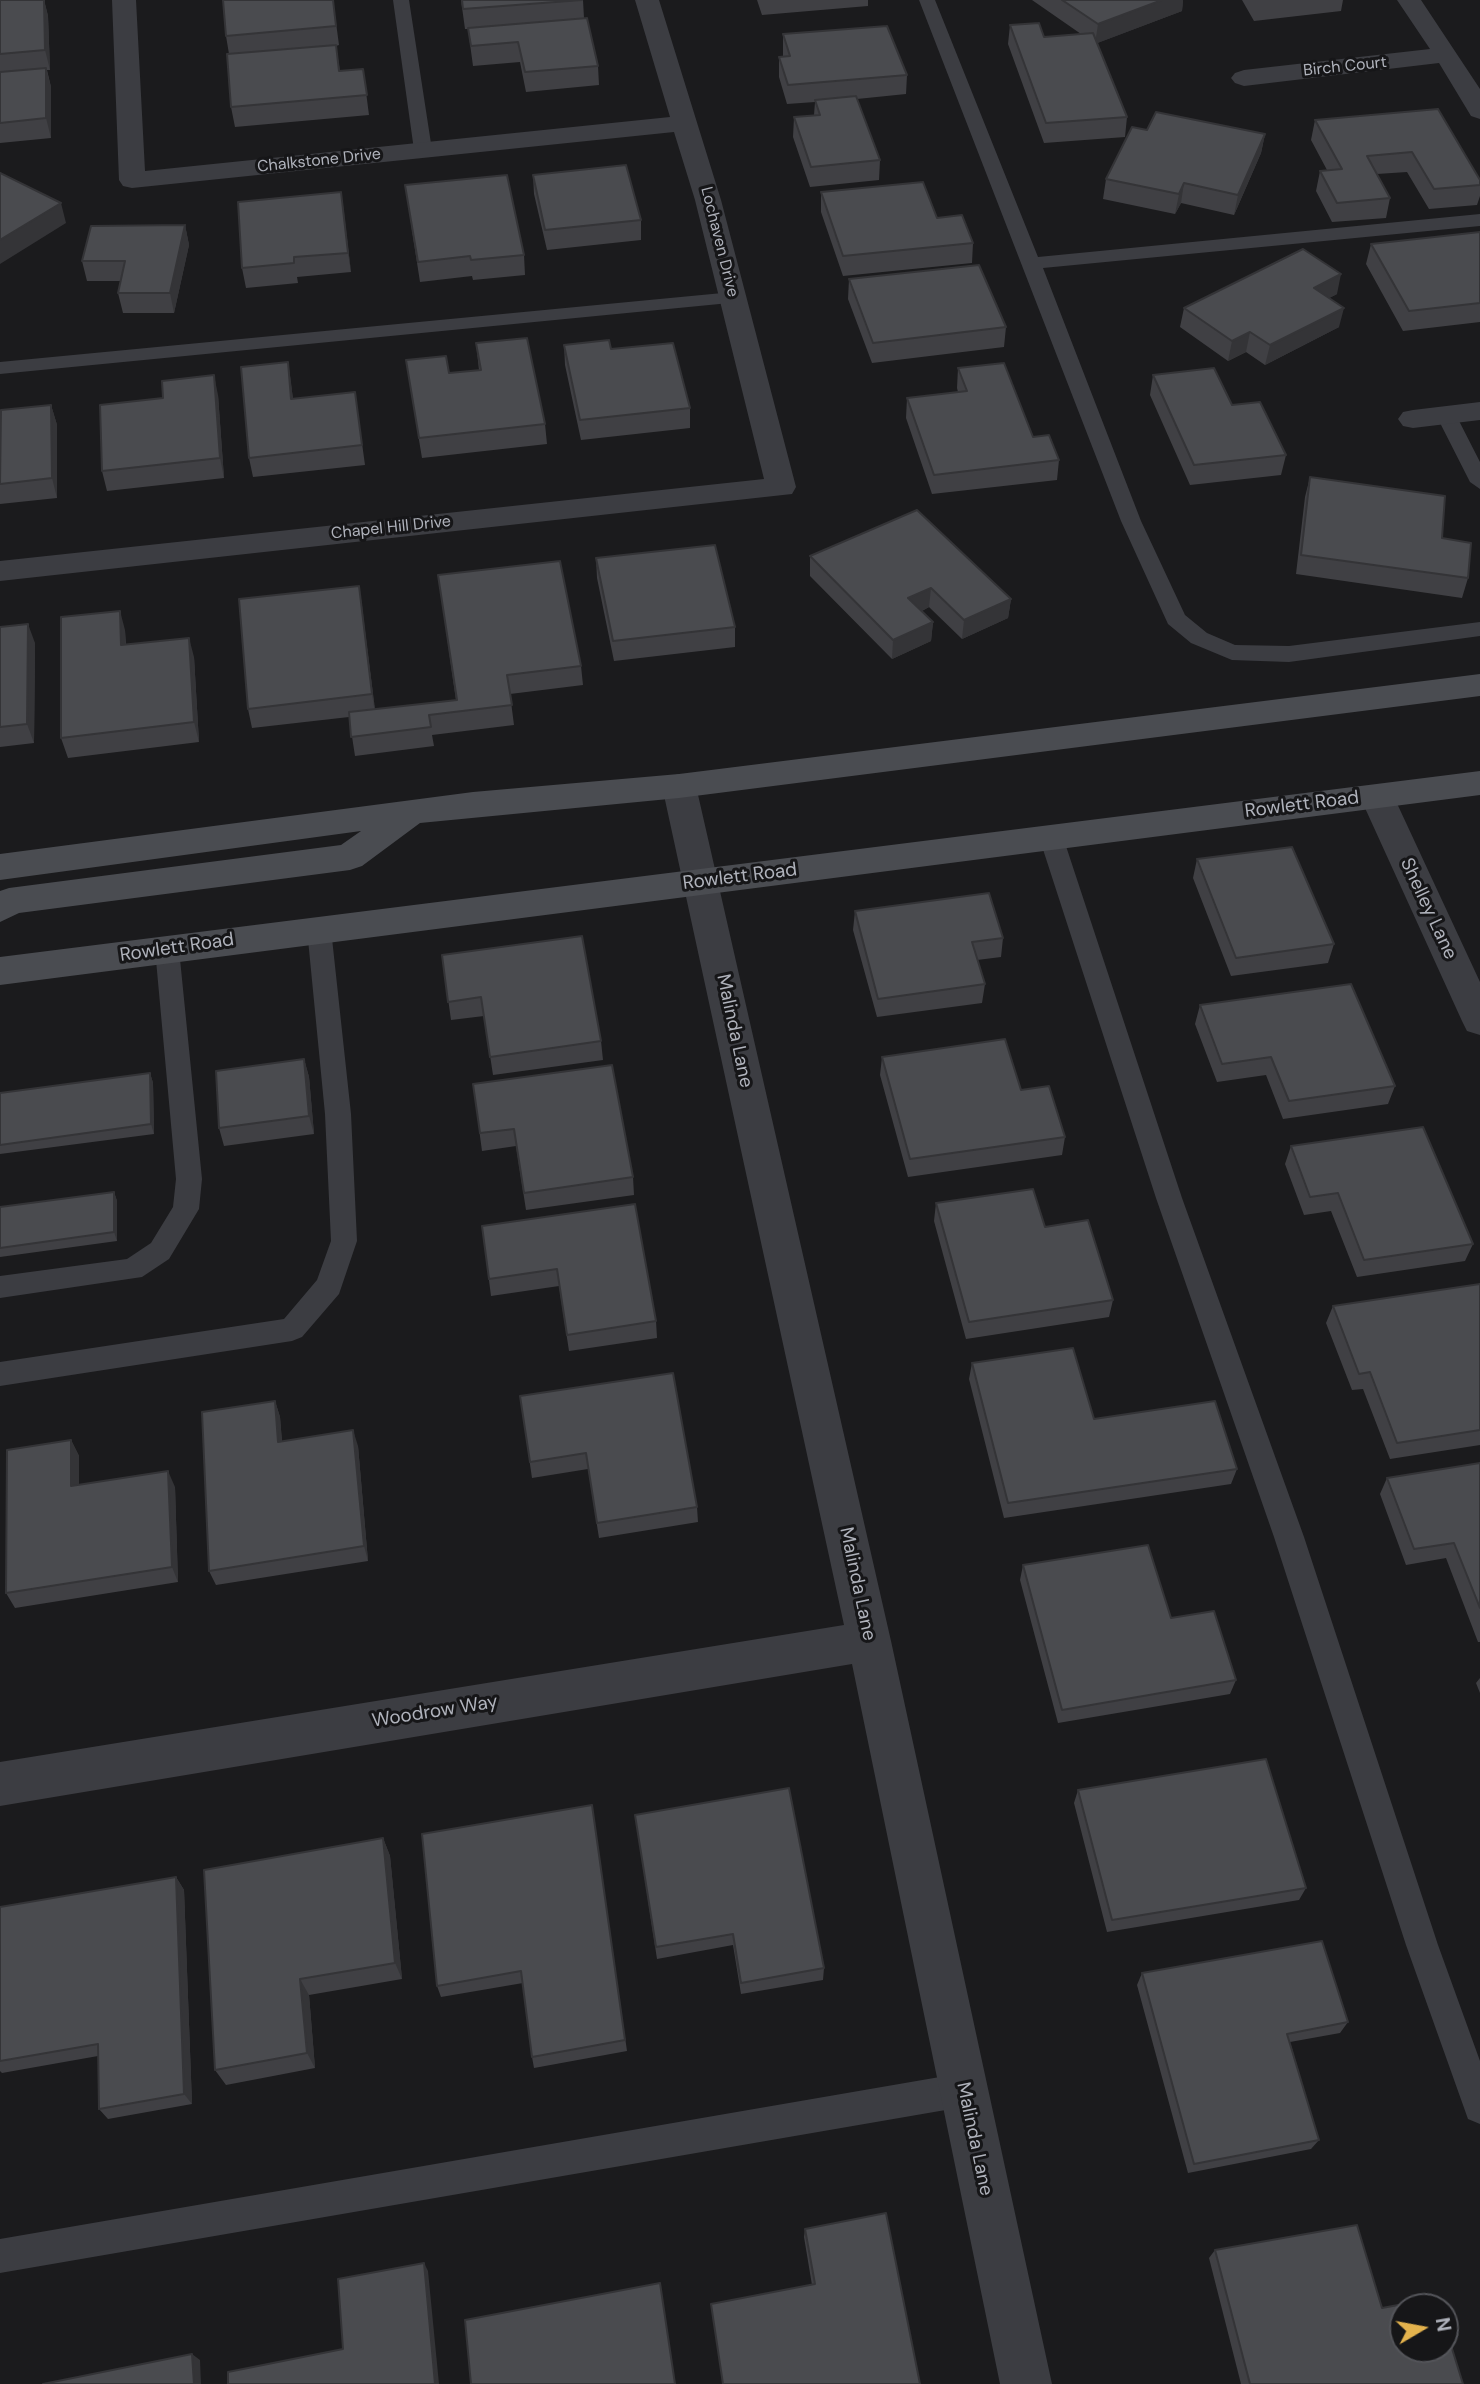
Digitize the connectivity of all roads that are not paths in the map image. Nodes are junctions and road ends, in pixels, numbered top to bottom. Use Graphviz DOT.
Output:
graph roads {
  1 [pos="124,0"];
  2 [pos="401,0"];
  3 [pos="647,0"];
  4 [pos="927,0"];
  5 [pos="1409,0"];
  6 [pos="1447,55"];
  7 [pos="1244,78"];
  8 [pos="1480,111"];
  9 [pos="686,123"];
  10 [pos="424,150"];
  11 [pos="1480,220"];
  12 [pos="1032,263"];
  13 [pos="733,298"];
  14 [pos="0,368"];
  15 [pos="1480,411"];
  16 [pos="1446,415"];
  17 [pos="1413,419"];
  18 [pos="1480,482"];
  19 [pos="781,487"];
  20 [pos="0,571"];
  21 [pos="1480,629"];
  22 [pos="1480,685"];
  23 [pos="1480,783"];
  24 [pos="680,786"];
  25 [pos="1377,797"];
  26 [pos="413,811"];
  27 [pos="1051,837"];
  28 [pos="0,867"];
  29 [pos="701,883"];
  30 [pos="0,909"];
  31 [pos="319,929"];
  32 [pos="167,949"];
  33 [pos="0,971"];
  34 [pos="1480,1021"];
  35 [pos="0,1287"];
  36 [pos="0,1374"];
  37 [pos="869,1641"];
  38 [pos="0,1783"];
  39 [pos="964,2090"];
  40 [pos="1480,2107"];
  41 [pos="0,2256"];
  42 [pos="1026,2384"];
  1 -- 10 [label="street, Chalkstone Drive"];
  2 -- 10 [label="lane"];
  3 -- 9 [label="street, Lochaven Drive"];
  4 -- 12 [label="lane"];
  5 -- 6 [label="street"];
  6 -- 7 [label="street, Birch Court"];
  6 -- 8 [label="street"];
  9 -- 10 [label="street, Chalkstone Drive"];
  9 -- 13 [label="street, Lochaven Drive"];
  11 -- 12 [label="lane"];
  12 -- 21 [label="lane"];
  13 -- 14 [label="lane"];
  13 -- 19 [label="street, Lochaven Drive"];
  15 -- 16 [label="street"];
  16 -- 17 [label="street"];
  16 -- 18 [label="lane"];
  19 -- 20 [label="street, Chapel Hill Drive"];
  22 -- 24 [label="main road"];
  23 -- 25 [label="main road, Rowlett Road"];
  24 -- 26 [label="main road"];
  24 -- 29 [label="street, Malinda Lane"];
  25 -- 27 [label="main road, Rowlett Road"];
  25 -- 34 [label="street, Shelley Lane"];
  26 -- 28 [label="main road"];
  26 -- 30 [label="main road"];
  27 -- 29 [label="main road, Rowlett Road"];
  27 -- 40 [label="lane"];
  29 -- 31 [label="main road, Rowlett Road"];
  29 -- 37 [label="street, Malinda Lane"];
  31 -- 32 [label="main road, Rowlett Road"];
  31 -- 36 [label="lane"];
  32 -- 33 [label="main road, Rowlett Road"];
  32 -- 35 [label="lane"];
  37 -- 38 [label="street, Woodrow Way"];
  37 -- 39 [label="street, Malinda Lane"];
  39 -- 41 [label="lane"];
  39 -- 42 [label="street, Malinda Lane"];
}
